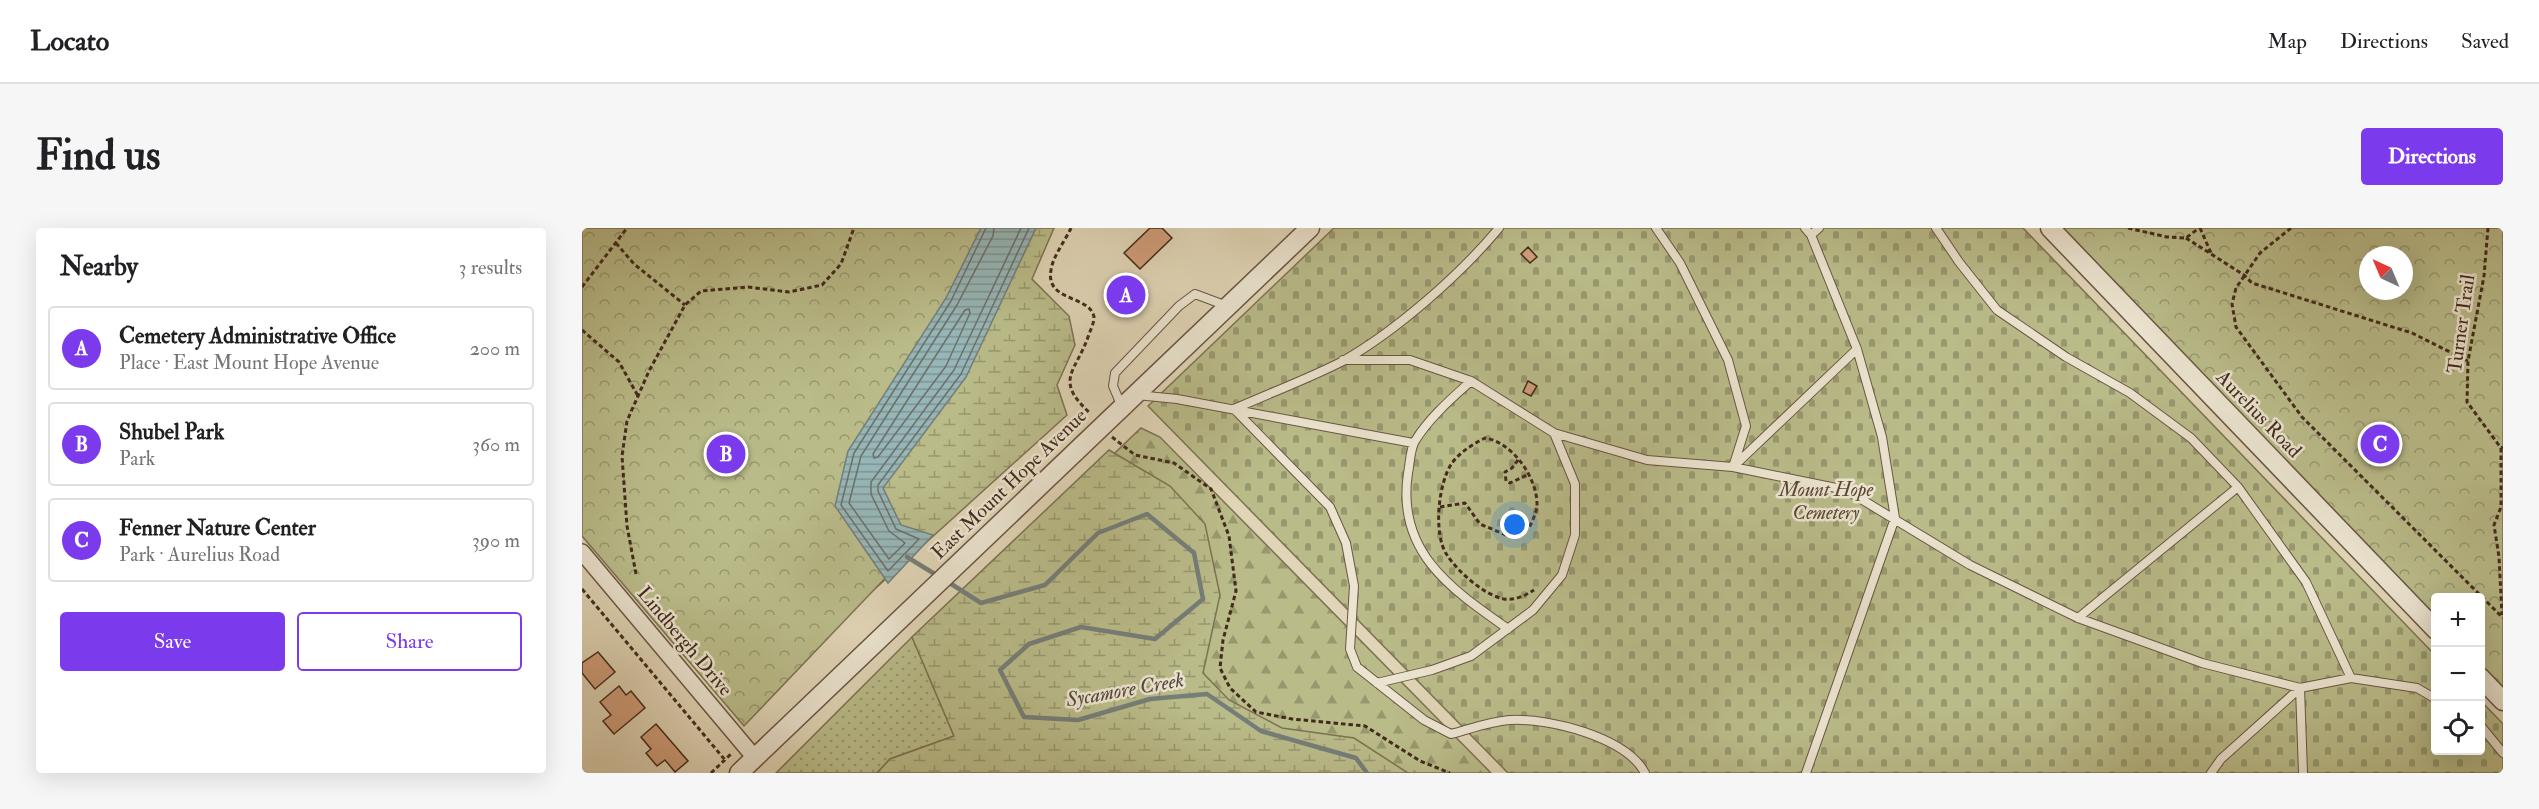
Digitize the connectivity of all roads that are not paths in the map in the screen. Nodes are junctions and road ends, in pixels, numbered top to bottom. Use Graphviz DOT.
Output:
graph roads {
  1 [pos="1310,228"];
  2 [pos="1499,228"];
  3 [pos="1656,228"];
  4 [pos="1804,228"];
  5 [pos="1819,228"];
  6 [pos="1936,228"];
  7 [pos="2050,228"];
  8 [pos="1811,236"];
  9 [pos="1229,307"];
  10 [pos="1857,349"];
  11 [pos="1343,360"];
  12 [pos="1471,381"];
  13 [pos="1137,395"];
  14 [pos="1122,408"];
  15 [pos="1234,409"];
  16 [pos="1554,433"];
  17 [pos="1413,443"];
  18 [pos="1733,467"];
  19 [pos="2238,487"];
  20 [pos="1895,518"];
  21 [pos="582,552"];
  22 [pos="2078,618"];
  23 [pos="2431,625"];
  24 [pos="1508,629"];
  25 [pos="2351,678"];
  26 [pos="2485,681"];
  27 [pos="1377,683"];
  28 [pos="2300,688"];
  29 [pos="2431,696"];
  30 [pos="2503,701"];
  31 [pos="2485,729"];
  32 [pos="2503,753"];
  33 [pos="755,758"];
  34 [pos="740,773"];
  35 [pos="1645,773"];
  36 [pos="1806,773"];
  37 [pos="2211,773"];
  38 [pos="2303,773"];
  1 -- 9 [label="street, East Mount Hope Avenue"];
  2 -- 11 [label="lane"];
  3 -- 18 [label="lane"];
  4 -- 8 [label="lane"];
  5 -- 8 [label="lane"];
  6 -- 19 [label="lane"];
  7 -- 23 [label="street, Aurelius Road"];
  8 -- 10 [label="lane"];
  9 -- 13 [label="street, East Mount Hope Avenue"];
  9 -- 14 [label="lane"];
  10 -- 18 [label="lane"];
  10 -- 20 [label="lane"];
  11 -- 12 [label="lane"];
  11 -- 15 [label="lane"];
  12 -- 16 [label="lane"];
  12 -- 17 [label="lane"];
  13 -- 14 [label="street, East Mount Hope Avenue"];
  13 -- 15 [label="lane"];
  14 -- 33 [label="street, East Mount Hope Avenue"];
  15 -- 17 [label="lane"];
  15 -- 27 [label="lane"];
  16 -- 18 [label="lane"];
  16 -- 24 [label="lane"];
  17 -- 24 [label="lane"];
  18 -- 20 [label="lane"];
  19 -- 22 [label="lane"];
  19 -- 25 [label="lane"];
  20 -- 22 [label="lane"];
  20 -- 36 [label="lane"];
  21 -- 33 [label="street, Lindbergh Drive"];
  22 -- 28 [label="lane"];
  24 -- 27 [label="lane"];
  25 -- 28 [label="lane"];
  25 -- 29 [label="lane"];
  26 -- 30 [label="street"];
  27 -- 35 [label="lane"];
  28 -- 37 [label="lane"];
  28 -- 38 [label="lane"];
  31 -- 32 [label="lane"];
  33 -- 34 [label="street, East Mount Hope Avenue"];
}
